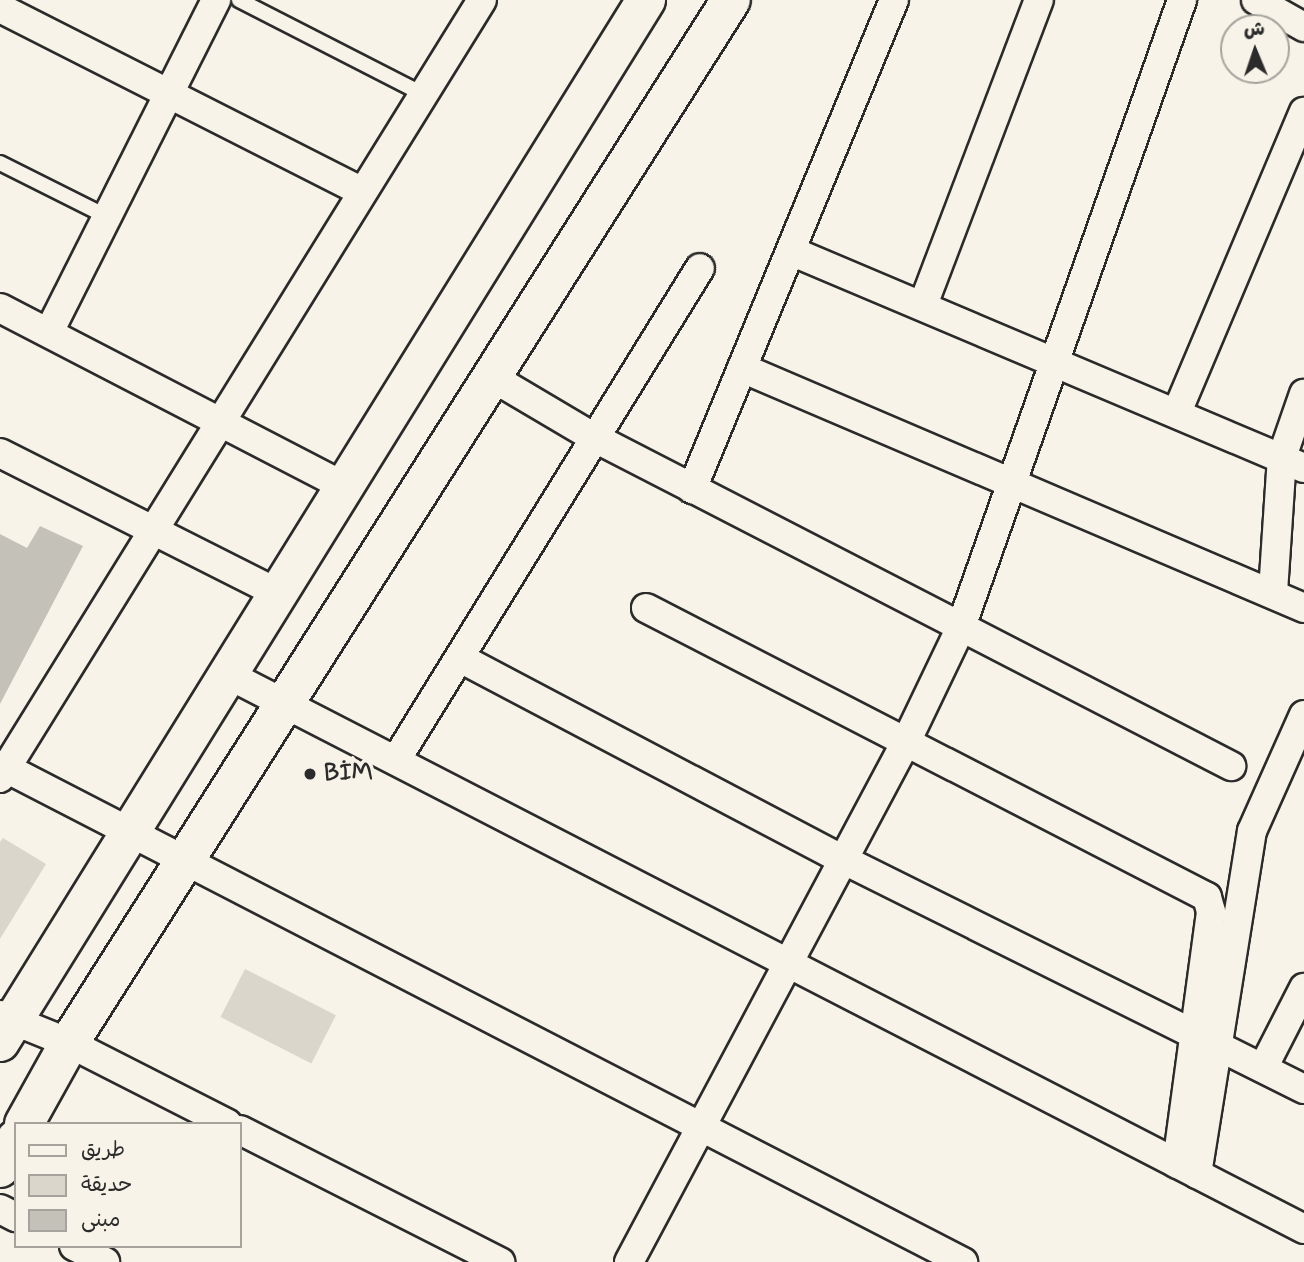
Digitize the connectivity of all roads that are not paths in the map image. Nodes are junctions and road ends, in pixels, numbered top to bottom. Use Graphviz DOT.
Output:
graph roads {
  1 [pos="216,0"];
  2 [pos="239,0"];
  3 [pos="482,0"];
  4 [pos="646,0"];
  5 [pos="731,0"];
  6 [pos="894,0"];
  7 [pos="1039,0"];
  8 [pos="1182,0"];
  9 [pos="1256,0"];
  10 [pos="0,8"];
  11 [pos="1304,27"];
  12 [pos="169,93"];
  13 [pos="423,94"];
  14 [pos="1304,112"];
  15 [pos="0,163"];
  16 [pos="361,191"];
  17 [pos="108,217"];
  18 [pos="791,251"];
  19 [pos="700,268"];
  20 [pos="923,305"];
  21 [pos="0,308"];
  22 [pos="49,332"];
  23 [pos="1053,360"];
  24 [pos="742,368"];
  25 [pos="490,376"];
  26 [pos="1304,394"];
  27 [pos="1177,412"];
  28 [pos="219,421"];
  29 [pos="595,438"];
  30 [pos="0,453"];
  31 [pos="1293,462"];
  32 [pos="1013,482"];
  33 [pos="342,485"];
  34 [pos="692,489"];
  35 [pos="152,530"];
  36 [pos="275,592"];
  37 [pos="1273,592"];
  38 [pos="646,608"];
  39 [pos="1304,608"];
  40 [pos="961,627"];
  41 [pos="460,658"];
  42 [pos="225,673"];
  43 [pos="284,701"];
  44 [pos="1304,715"];
  45 [pos="906,742"];
  46 [pos="396,760"];
  47 [pos="1231,766"];
  48 [pos="2,770"];
  49 [pos="128,831"];
  50 [pos="185,858"];
  51 [pos="842,859"];
  52 [pos="787,962"];
  53 [pos="1304,988"];
  54 [pos="4,1026"];
  55 [pos="1206,1038"];
  56 [pos="69,1043"];
  57 [pos="1263,1068"];
  58 [pos="1304,1089"];
  59 [pos="25,1122"];
  60 [pos="224,1122"];
  61 [pos="701,1126"];
  62 [pos="242,1131"];
  63 [pos="14,1143"];
  64 [pos="0,1168"];
  65 [pos="1187,1169"];
  66 [pos="1304,1229"];
  67 [pos="78,1248"];
  68 [pos="465,1254"];
  69 [pos="105,1262"];
  70 [pos="500,1262"];
  71 [pos="629,1262"];
  72 [pos="963,1262"];
  1 -- 12 [label="street"];
  2 -- 13 [label="lane"];
  3 -- 13 [label="street"];
  4 -- 33 [label="street"];
  5 -- 25 [label="street"];
  6 -- 18 [label="street"];
  7 -- 20 [label="street"];
  8 -- 23 [label="street"];
  9 -- 11 [label="street"];
  10 -- 12 [label="street"];
  12 -- 16 [label="street"];
  12 -- 17 [label="street"];
  13 -- 16 [label="street"];
  14 -- 27 [label="street"];
  15 -- 17 [label="lane"];
  16 -- 28 [label="street"];
  17 -- 22 [label="street"];
  18 -- 20 [label="street"];
  18 -- 24 [label="street"];
  19 -- 29 [label="street"];
  20 -- 23 [label="street"];
  21 -- 22 [label="street"];
  22 -- 28 [label="street"];
  23 -- 27 [label="street"];
  23 -- 32 [label="street"];
  24 -- 32 [label="street"];
  24 -- 34 [label="street"];
  25 -- 29 [label="street"];
  25 -- 43 [label="street"];
  26 -- 31 [label="street"];
  27 -- 31 [label="street"];
  28 -- 33 [label="street"];
  28 -- 35 [label="street"];
  29 -- 34 [label="street"];
  29 -- 41 [label="street"];
  30 -- 35 [label="street"];
  31 -- 37 [label="street"];
  32 -- 37 [label="street"];
  32 -- 40 [label="street"];
  33 -- 36 [label="street"];
  34 -- 40 [label="street"];
  35 -- 36 [label="street"];
  35 -- 48 [label="street"];
  36 -- 42 [label="street"];
  37 -- 39 [label="street"];
  38 -- 45 [label="street"];
  40 -- 45 [label="street"];
  40 -- 47 [label="street"];
  41 -- 46 [label="street"];
  41 -- 51 [label="street"];
  42 -- 43 [label="street"];
  42 -- 49 [label="street"];
  43 -- 46 [label="street"];
  43 -- 50 [label="street"];
  44 -- 55 [label="street"];
  45 -- 51 [label="street"];
  45 -- 55 [label="street"];
  46 -- 52 [label="street"];
  48 -- 49 [label="street"];
  49 -- 50 [label="street"];
  49 -- 54 [label="street"];
  50 -- 56 [label="street"];
  50 -- 61 [label="street"];
  51 -- 52 [label="street"];
  51 -- 55 [label="street"];
  52 -- 61 [label="street"];
  52 -- 65 [label="street"];
  53 -- 57 [label="street"];
  54 -- 56 [label="street"];
  55 -- 57 [label="street"];
  55 -- 65 [label="street"];
  56 -- 59 [label="street"];
  56 -- 60 [label="street"];
  57 -- 58 [label="street"];
  61 -- 71 [label="street"];
  61 -- 72 [label="street"];
  62 -- 68 [label="street"];
  63 -- 64 [label="street"];
  65 -- 66 [label="street"];
  67 -- 69 [label="street"];
  68 -- 70 [label="street"];
}
